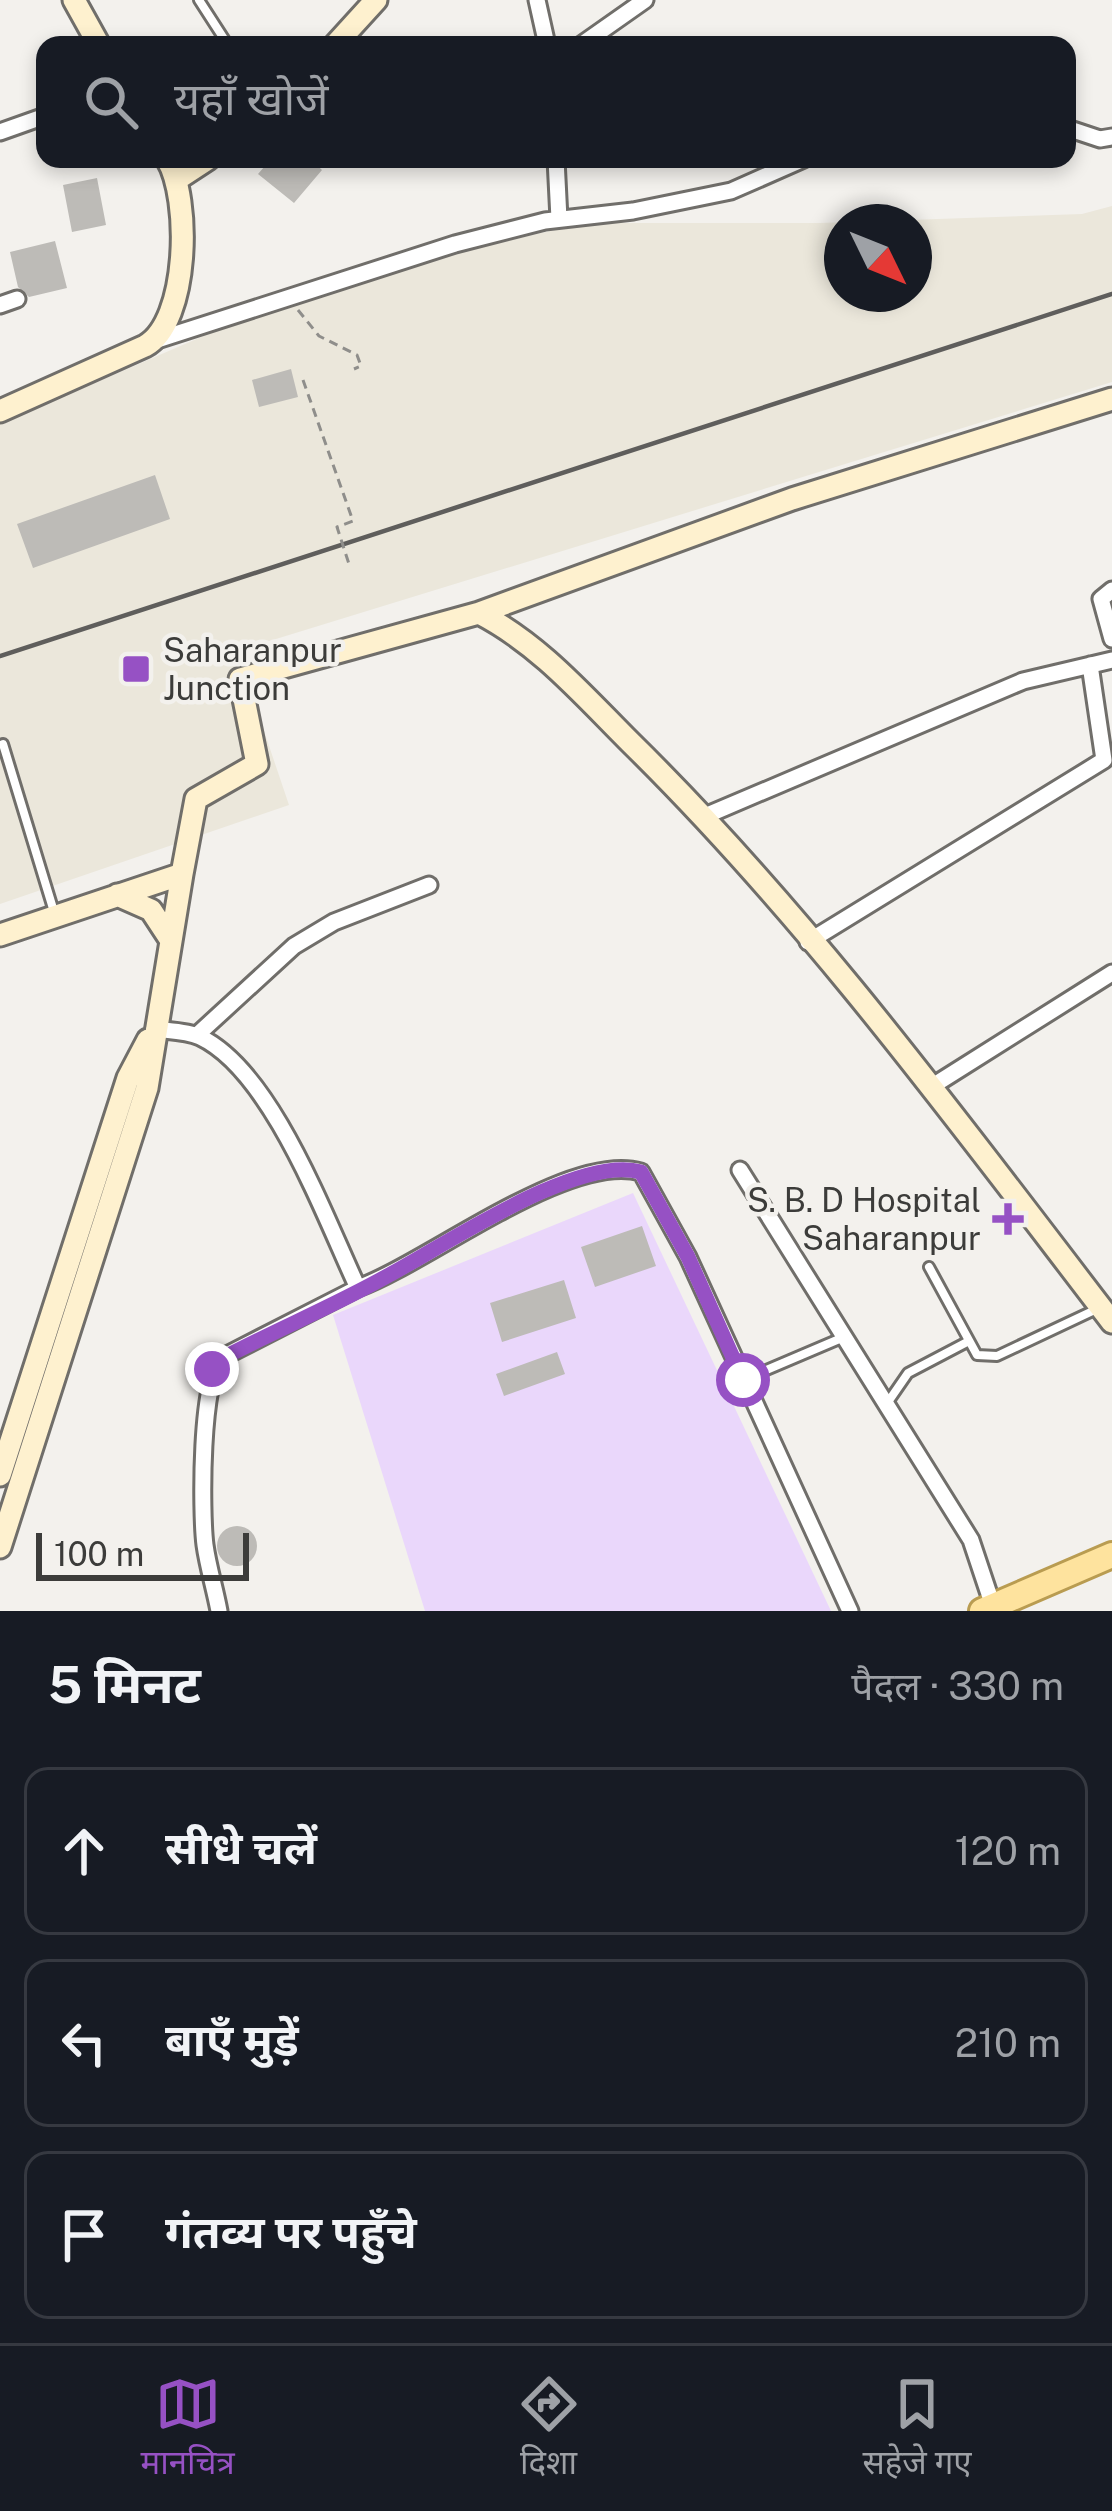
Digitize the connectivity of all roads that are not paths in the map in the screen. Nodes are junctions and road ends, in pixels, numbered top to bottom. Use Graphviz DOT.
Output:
graph roads {
  1 [pos="74,0"];
  2 [pos="199,0"];
  3 [pos="376,0"];
  4 [pos="537,0"];
  5 [pos="645,0"];
  6 [pos="94,36"];
  7 [pos="222,36"];
  8 [pos="343,36"];
  9 [pos="545,36"];
  10 [pos="594,36"];
  11 [pos="36,119"];
  12 [pos="1076,130"];
  13 [pos="0,133"];
  14 [pos="1112,137"];
  15 [pos="557,168"];
  16 [pos="783,168"];
  17 [pos="173,169"];
  18 [pos="560,219"];
  19 [pos="157,340"];
  20 [pos="1112,399"];
  21 [pos="0,411"];
  22 [pos="1112,590"];
  23 [pos="479,613"];
  24 [pos="1112,639"];
  25 [pos="1112,659"];
  26 [pos="1090,665"];
  27 [pos="3,744"];
  28 [pos="705,815"];
  29 [pos="182,874"];
  30 [pos="429,885"];
  31 [pos="117,896"];
  32 [pos="56,916"];
  33 [pos="0,935"];
  34 [pos="170,940"];
  35 [pos="808,942"];
  36 [pos="1112,973"];
  37 [pos="154,1029"];
  38 [pos="197,1035"];
  39 [pos="932,1087"];
  40 [pos="740,1170"];
  41 [pos="929,1267"];
  42 [pos="358,1288"];
  43 [pos="1106,1315"];
  44 [pos="844,1337"];
  45 [pos="970,1341"];
  46 [pos="743,1380"];
  47 [pos="888,1402"];
  48 [pos="0,1475"];
  49 [pos="0,1547"];
  50 [pos="1112,1556"];
  51 [pos="1112,1573"];
  52 [pos="988,1609"];
  53 [pos="220,1611"];
  54 [pos="850,1611"];
  55 [pos="1021,1611"];
  1 -- 6 [label="street"];
  2 -- 7 [label="lane"];
  3 -- 8 [label="street"];
  4 -- 9 [label="street"];
  5 -- 10 [label="street"];
  11 -- 13 [label="street"];
  12 -- 14 [label="street"];
  15 -- 18 [label="street"];
  16 -- 18 [label="street"];
  17 -- 19 [label="street"];
  18 -- 19 [label="street"];
  19 -- 21 [label="street"];
  20 -- 23 [label="street"];
  22 -- 24 [label="street"];
  23 -- 28 [label="street"];
  23 -- 29 [label="street"];
  25 -- 26 [label="street"];
  26 -- 28 [label="street"];
  26 -- 35 [label="street"];
  27 -- 32 [label="lane"];
  28 -- 35 [label="street"];
  29 -- 31 [label="street"];
  29 -- 34 [label="street"];
  30 -- 38 [label="street"];
  31 -- 32 [label="street"];
  31 -- 34 [label="street"];
  32 -- 33 [label="street"];
  34 -- 37 [label="street"];
  35 -- 39 [label="street"];
  36 -- 39 [label="street"];
  37 -- 38 [label="street"];
  37 -- 48 [label="street"];
  37 -- 49 [label="street"];
  38 -- 42 [label="street"];
  39 -- 43 [label="street"];
  40 -- 44 [label="street"];
  41 -- 45 [label="lane"];
  42 -- 46 [label="street"];
  42 -- 53 [label="street"];
  43 -- 45 [label="lane"];
  44 -- 46 [label="lane"];
  44 -- 47 [label="street"];
  45 -- 47 [label="lane"];
  46 -- 54 [label="street"];
  47 -- 52 [label="street"];
  50 -- 52 [label="main road"];
  51 -- 55 [label="main road"];
}
